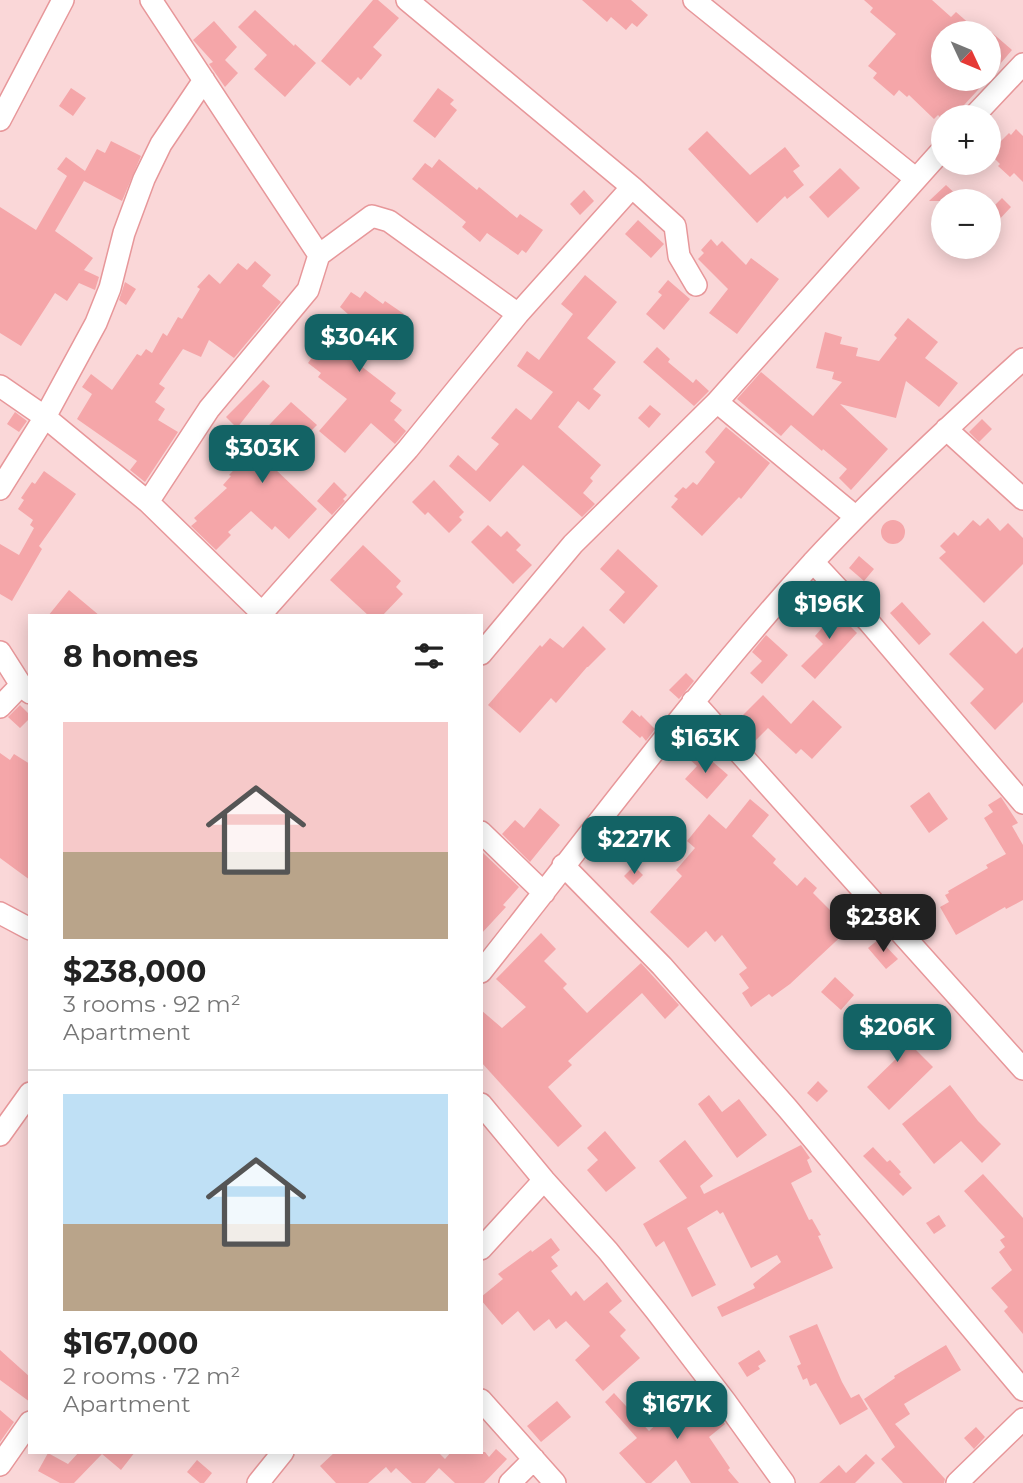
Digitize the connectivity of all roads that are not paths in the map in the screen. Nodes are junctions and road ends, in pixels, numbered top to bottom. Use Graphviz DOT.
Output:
graph roads {
  1 [pos="63,0"];
  2 [pos="151,0"];
  3 [pos="407,0"];
  4 [pos="694,0"];
  5 [pos="1023,64"];
  6 [pos="204,80"];
  7 [pos="984,105"];
  8 [pos="0,120"];
  9 [pos="931,161"];
  10 [pos="915,178"];
  11 [pos="632,187"];
  12 [pos="319,256"];
  13 [pos="696,285"];
  14 [pos="518,314"];
  15 [pos="1023,359"];
  16 [pos="0,386"];
  17 [pos="717,402"];
  18 [pos="45,417"];
  19 [pos="946,429"];
  20 [pos="0,489"];
  21 [pos="1023,499"];
  22 [pos="148,502"];
  23 [pos="856,517"];
  24 [pos="813,562"];
  25 [pos="262,614"];
  26 [pos="264,614"];
  27 [pos="0,652"];
  28 [pos="483,652"];
  29 [pos="25,689"];
  30 [pos="693,701"];
  31 [pos="0,707"];
  32 [pos="1023,803"];
  33 [pos="483,834"];
  34 [pos="563,866"];
  35 [pos="544,893"];
  36 [pos="0,913"];
  37 [pos="28,928"];
  38 [pos="483,969"];
  39 [pos="1023,1069"];
  40 [pos="28,1096"];
  41 [pos="483,1106"];
  42 [pos="0,1135"];
  43 [pos="544,1180"];
  44 [pos="483,1247"];
  45 [pos="1023,1390"];
  46 [pos="483,1401"];
  47 [pos="1023,1419"];
  48 [pos="28,1425"];
  49 [pos="281,1454"];
  50 [pos="534,1459"];
  51 [pos="0,1465"];
  52 [pos="258,1483"];
  53 [pos="510,1483"];
  54 [pos="555,1483"];
  55 [pos="784,1483"];
  56 [pos="957,1483"];
  1 -- 8 [label="street"];
  2 -- 6 [label="street"];
  3 -- 11 [label="street"];
  4 -- 10 [label="street"];
  5 -- 7 [label="street"];
  6 -- 12 [label="street"];
  6 -- 18 [label="street"];
  9 -- 10 [label="street"];
  10 -- 17 [label="street"];
  11 -- 13 [label="street"];
  11 -- 14 [label="street"];
  12 -- 14 [label="street"];
  12 -- 22 [label="street"];
  14 -- 26 [label="street"];
  15 -- 19 [label="street"];
  16 -- 18 [label="street"];
  17 -- 23 [label="street"];
  17 -- 28 [label="street"];
  18 -- 20 [label="street"];
  18 -- 22 [label="street"];
  19 -- 21 [label="street"];
  19 -- 23 [label="street"];
  22 -- 25 [label="street"];
  23 -- 24 [label="street"];
  24 -- 30 [label="street"];
  24 -- 32 [label="street"];
  27 -- 29 [label="street"];
  29 -- 31 [label="street"];
  30 -- 34 [label="street"];
  30 -- 39 [label="street"];
  33 -- 35 [label="street"];
  34 -- 35 [label="street"];
  34 -- 45 [label="street"];
  35 -- 38 [label="street"];
  36 -- 37 [label="street"];
  40 -- 42 [label="street"];
  41 -- 43 [label="street"];
  43 -- 44 [label="street"];
  43 -- 55 [label="street"];
  46 -- 50 [label="street"];
  47 -- 56 [label="street"];
  48 -- 51 [label="street"];
  49 -- 52 [label="street"];
  50 -- 53 [label="street"];
  50 -- 54 [label="street"];
}
